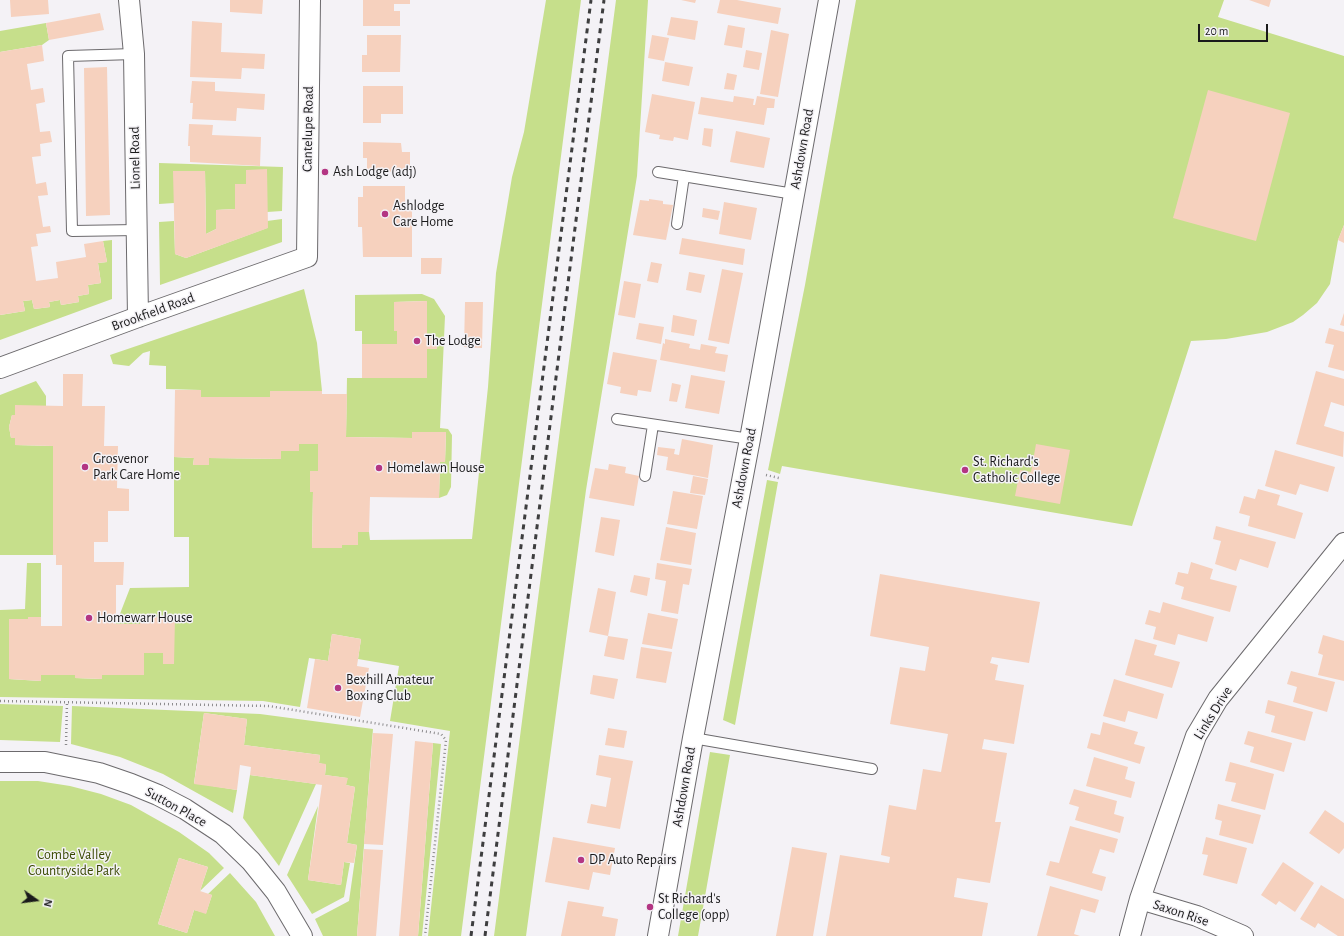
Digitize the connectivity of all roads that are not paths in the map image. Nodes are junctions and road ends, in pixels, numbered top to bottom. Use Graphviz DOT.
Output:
graph roads {
  1 [pos="129,0"];
  2 [pos="310,0"];
  3 [pos="829,0"];
  4 [pos="134,54"];
  5 [pos="658,172"];
  6 [pos="684,176"];
  7 [pos="794,194"];
  8 [pos="677,224"];
  9 [pos="137,230"];
  10 [pos="307,257"];
  11 [pos="138,317"];
  12 [pos="0,368"];
  13 [pos="617,419"];
  14 [pos="653,425"];
  15 [pos="750,439"];
  16 [pos="645,476"];
  17 [pos="1344,543"];
  18 [pos="693,738"];
  19 [pos="0,762"];
  20 [pos="872,769"];
  21 [pos="1140,899"];
  22 [pos="302,936"];
  23 [pos="658,936"];
  24 [pos="1130,936"];
  25 [pos="1243,936"];
  1 -- 4 [label="street, Lionel Road"];
  2 -- 10 [label="street, Cantelupe Road"];
  3 -- 7 [label="street, Ashdown Road"];
  4 -- 9 [label="street, Lionel Road"];
  4 -- 9 [label="lane"];
  5 -- 6 [label="lane"];
  6 -- 7 [label="lane"];
  6 -- 8 [label="lane"];
  7 -- 15 [label="street, Ashdown Road"];
  9 -- 11 [label="street, Lionel Road"];
  10 -- 11 [label="street, Brookfield Road"];
  11 -- 12 [label="street, Brookfield Road"];
  13 -- 14 [label="lane"];
  14 -- 15 [label="lane"];
  14 -- 16 [label="lane"];
  15 -- 18 [label="street, Ashdown Road"];
  17 -- 21 [label="street, Links Drive"];
  18 -- 20 [label="lane"];
  18 -- 23 [label="street, Ashdown Road"];
  19 -- 22 [label="street, Sutton Place"];
  21 -- 24 [label="street, Links Drive"];
  21 -- 25 [label="street, Saxon Rise"];
}
